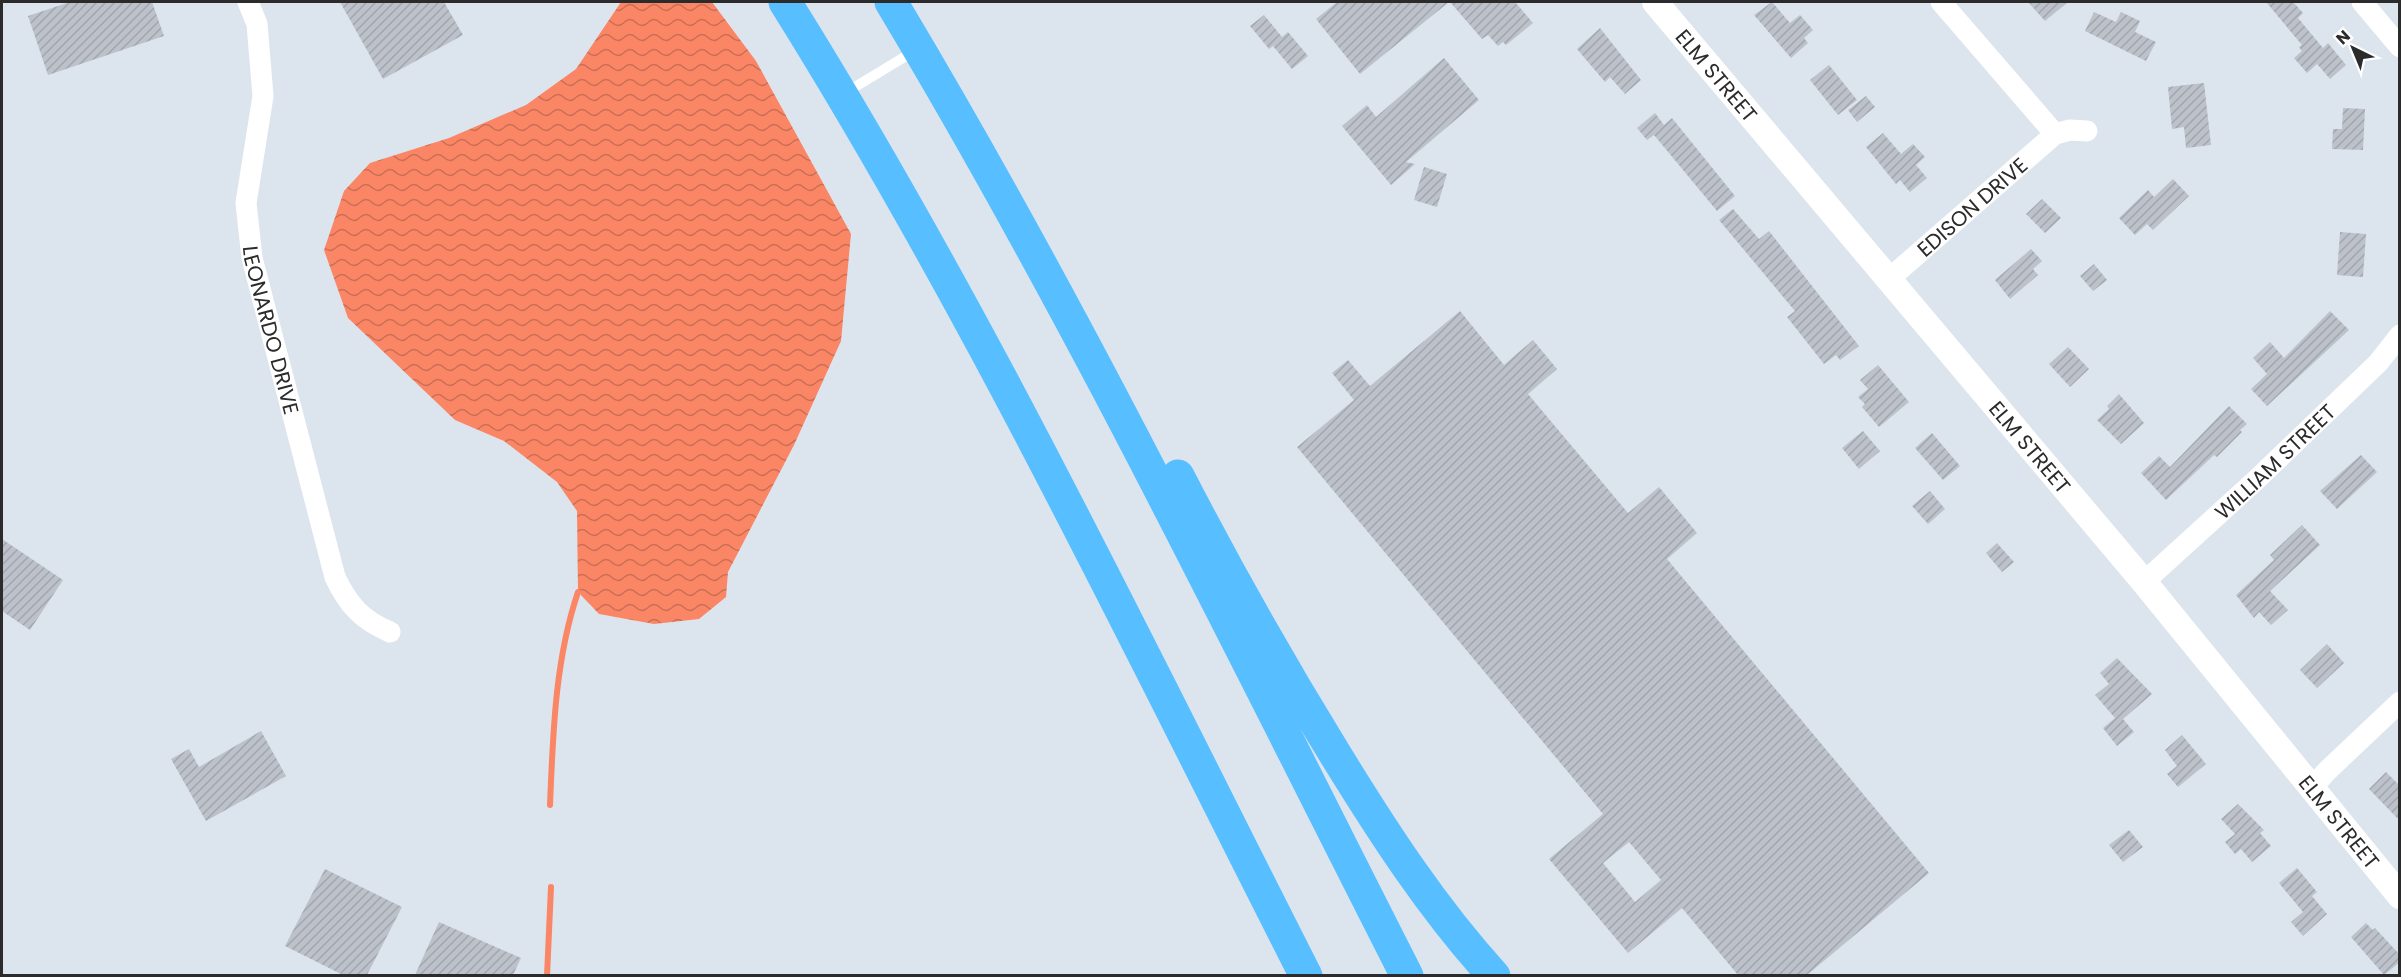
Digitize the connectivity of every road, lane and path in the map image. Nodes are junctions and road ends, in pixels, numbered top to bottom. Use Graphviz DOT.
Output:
graph roads {
  1 [pos="248,2"];
  2 [pos="785,2"];
  3 [pos="891,2"];
  4 [pos="1655,2"];
  5 [pos="1941,2"];
  6 [pos="2362,2"];
  7 [pos="2400,46"];
  8 [pos="919,48"];
  9 [pos="842,94"];
  10 [pos="2087,131"];
  11 [pos="2055,134"];
  12 [pos="1888,279"];
  13 [pos="2399,338"];
  14 [pos="1104,383"];
  15 [pos="2144,582"];
  16 [pos="390,632"];
  17 [pos="2400,702"];
  18 [pos="2311,789"];
  19 [pos="2400,896"];
  20 [pos="1306,975"];
  21 [pos="1407,975"];
  22 [pos="1494,975"];
  1 -- 16 [label="street, LEONARDO DRIVE"];
  2 -- 9 [label="highway"];
  3 -- 8 [label="highway"];
  4 -- 12 [label="street, ELM STREET"];
  5 -- 11 [label="street"];
  6 -- 7 [label="street"];
  8 -- 9 [label="lane"];
  8 -- 14 [label="highway"];
  9 -- 20 [label="highway"];
  10 -- 11 [label="street"];
  11 -- 12 [label="street, EDISON DRIVE"];
  12 -- 15 [label="street, ELM STREET"];
  13 -- 15 [label="street, WILLIAM STREET"];
  14 -- 21 [label="highway"];
  14 -- 22 [label="highway"];
  15 -- 18 [label="street, ELM STREET"];
  17 -- 18 [label="street"];
  18 -- 19 [label="street, ELM STREET"];
}
